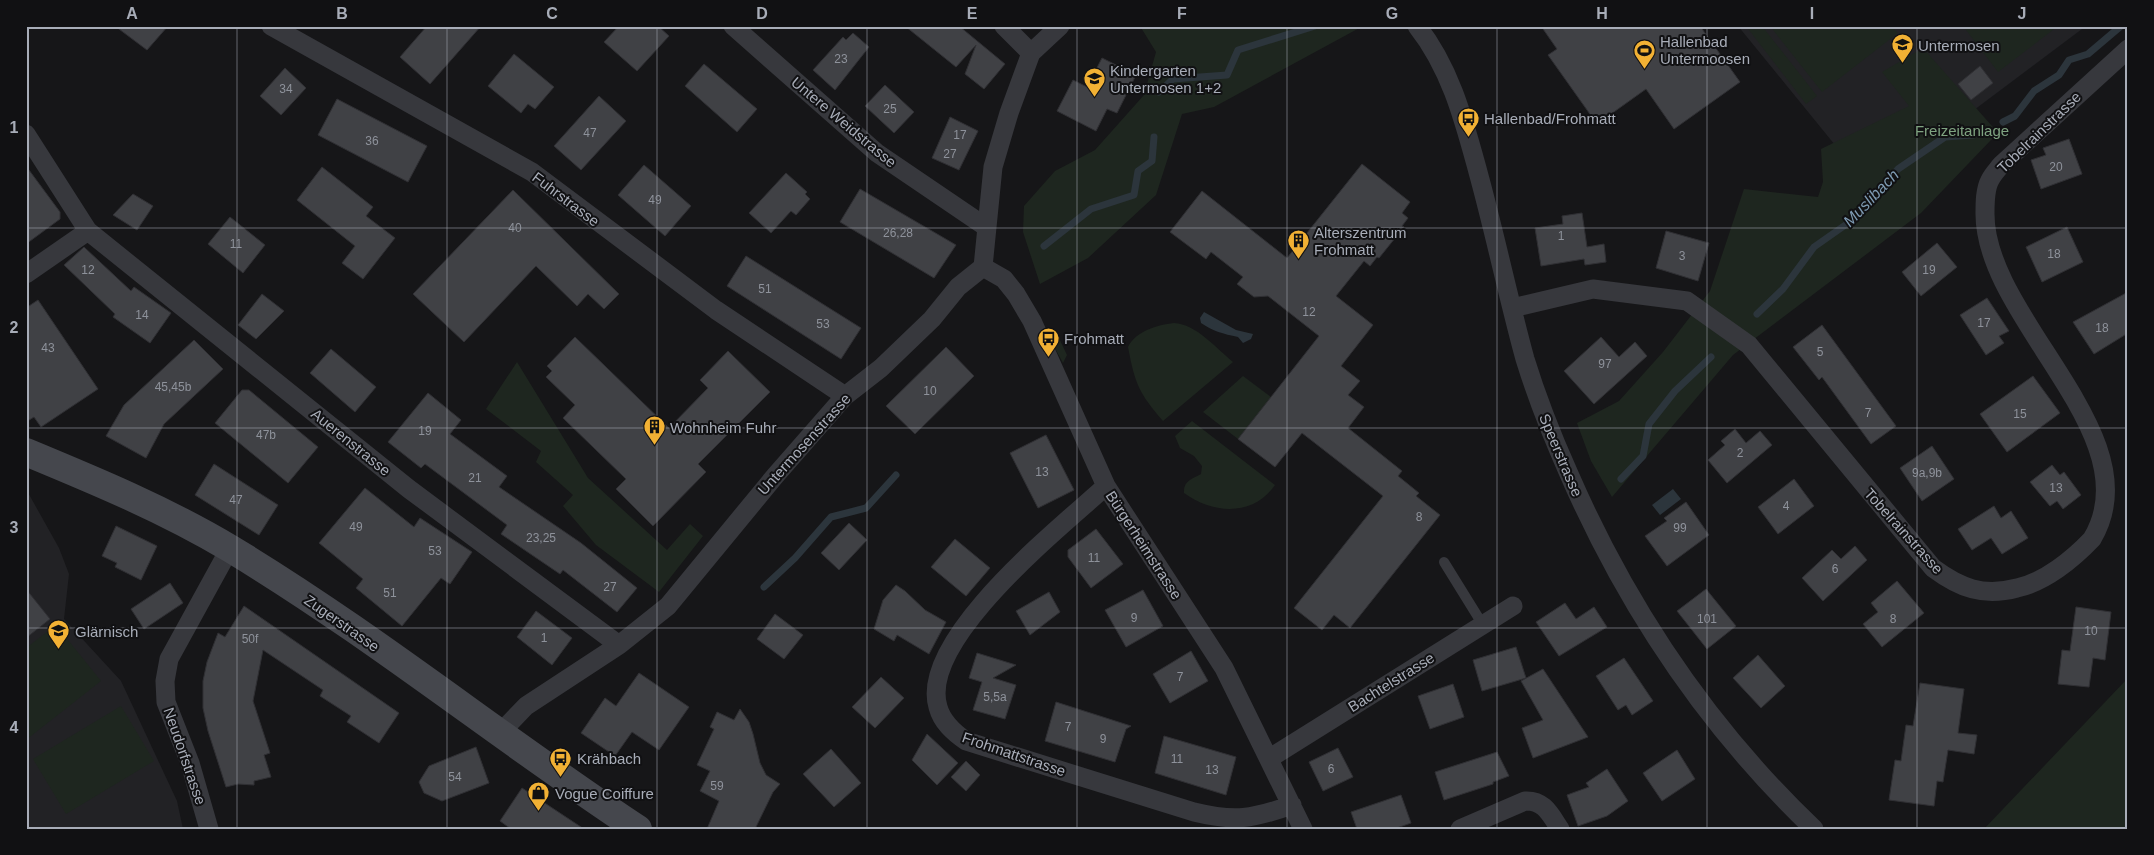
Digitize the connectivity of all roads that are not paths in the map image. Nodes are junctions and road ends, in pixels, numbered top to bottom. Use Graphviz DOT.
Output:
graph roads {
  1 [pos="271,26"];
  2 [pos="733,26"];
  3 [pos="1004,26"];
  4 [pos="1060,26"];
  5 [pos="1417,26"];
  6 [pos="2128,49"];
  7 [pos="1031,53"];
  8 [pos="26,134"];
  9 [pos="986,227"];
  10 [pos="88,231"];
  11 [pos="983,268"];
  12 [pos="26,274"];
  13 [pos="1512,308"];
  14 [pos="845,396"];
  15 [pos="2104,418"];
  16 [pos="26,452"];
  17 [pos="2121,482"];
  18 [pos="1106,486"];
  19 [pos="230,548"];
  20 [pos="1444,562"];
  21 [pos="1513,606"];
  22 [pos="1483,625"];
  23 [pos="619,646"];
  24 [pos="500,733"];
  25 [pos="1270,758"];
  26 [pos="1292,805"];
  27 [pos="209,829"];
  28 [pos="638,829"];
  29 [pos="1303,829"];
  30 [pos="1460,829"];
  31 [pos="1560,829"];
  32 [pos="1814,829"];
  1 -- 14 [label="street, Fuhrstrasse"];
  2 -- 9 [label="street, Untere Weidstrasse"];
  3 -- 7 [label="street"];
  4 -- 7 [label="street"];
  5 -- 13 [label="street, Speerstrasse"];
  6 -- 15 [label="street, Tobelrainstrasse"];
  7 -- 9 [label="street"];
  8 -- 10 [label="street, Auerenstrasse"];
  9 -- 11 [label="street"];
  10 -- 12 [label="street"];
  10 -- 23 [label="street, Auerenstrasse"];
  11 -- 14 [label="street, Untermosenstrasse"];
  11 -- 18 [label="street, Bürgerheimstrasse"];
  13 -- 17 [label="street, Tobelrainstrasse"];
  13 -- 32 [label="street, Speerstrasse"];
  14 -- 23 [label="street, Untermosenstrasse"];
  16 -- 19 [label="main road, Zugerstrasse"];
  18 -- 25 [label="street, Bürgerheimstrasse"];
  18 -- 26 [label="street, Frohmattstrasse"];
  19 -- 24 [label="main road, Zugerstrasse"];
  19 -- 27 [label="street, Neudorfstrasse"];
  20 -- 22 [label="lane"];
  21 -- 22 [label="street, Bachtelstrasse"];
  22 -- 25 [label="street, Bachtelstrasse"];
  23 -- 24 [label="street, Untermosenstrasse"];
  24 -- 28 [label="main road, Zugerstrasse"];
  25 -- 26 [label="street, Bürgerheimstrasse"];
  26 -- 29 [label="street, Bürgerheimstrasse"];
  30 -- 31 [label="street"];
}
